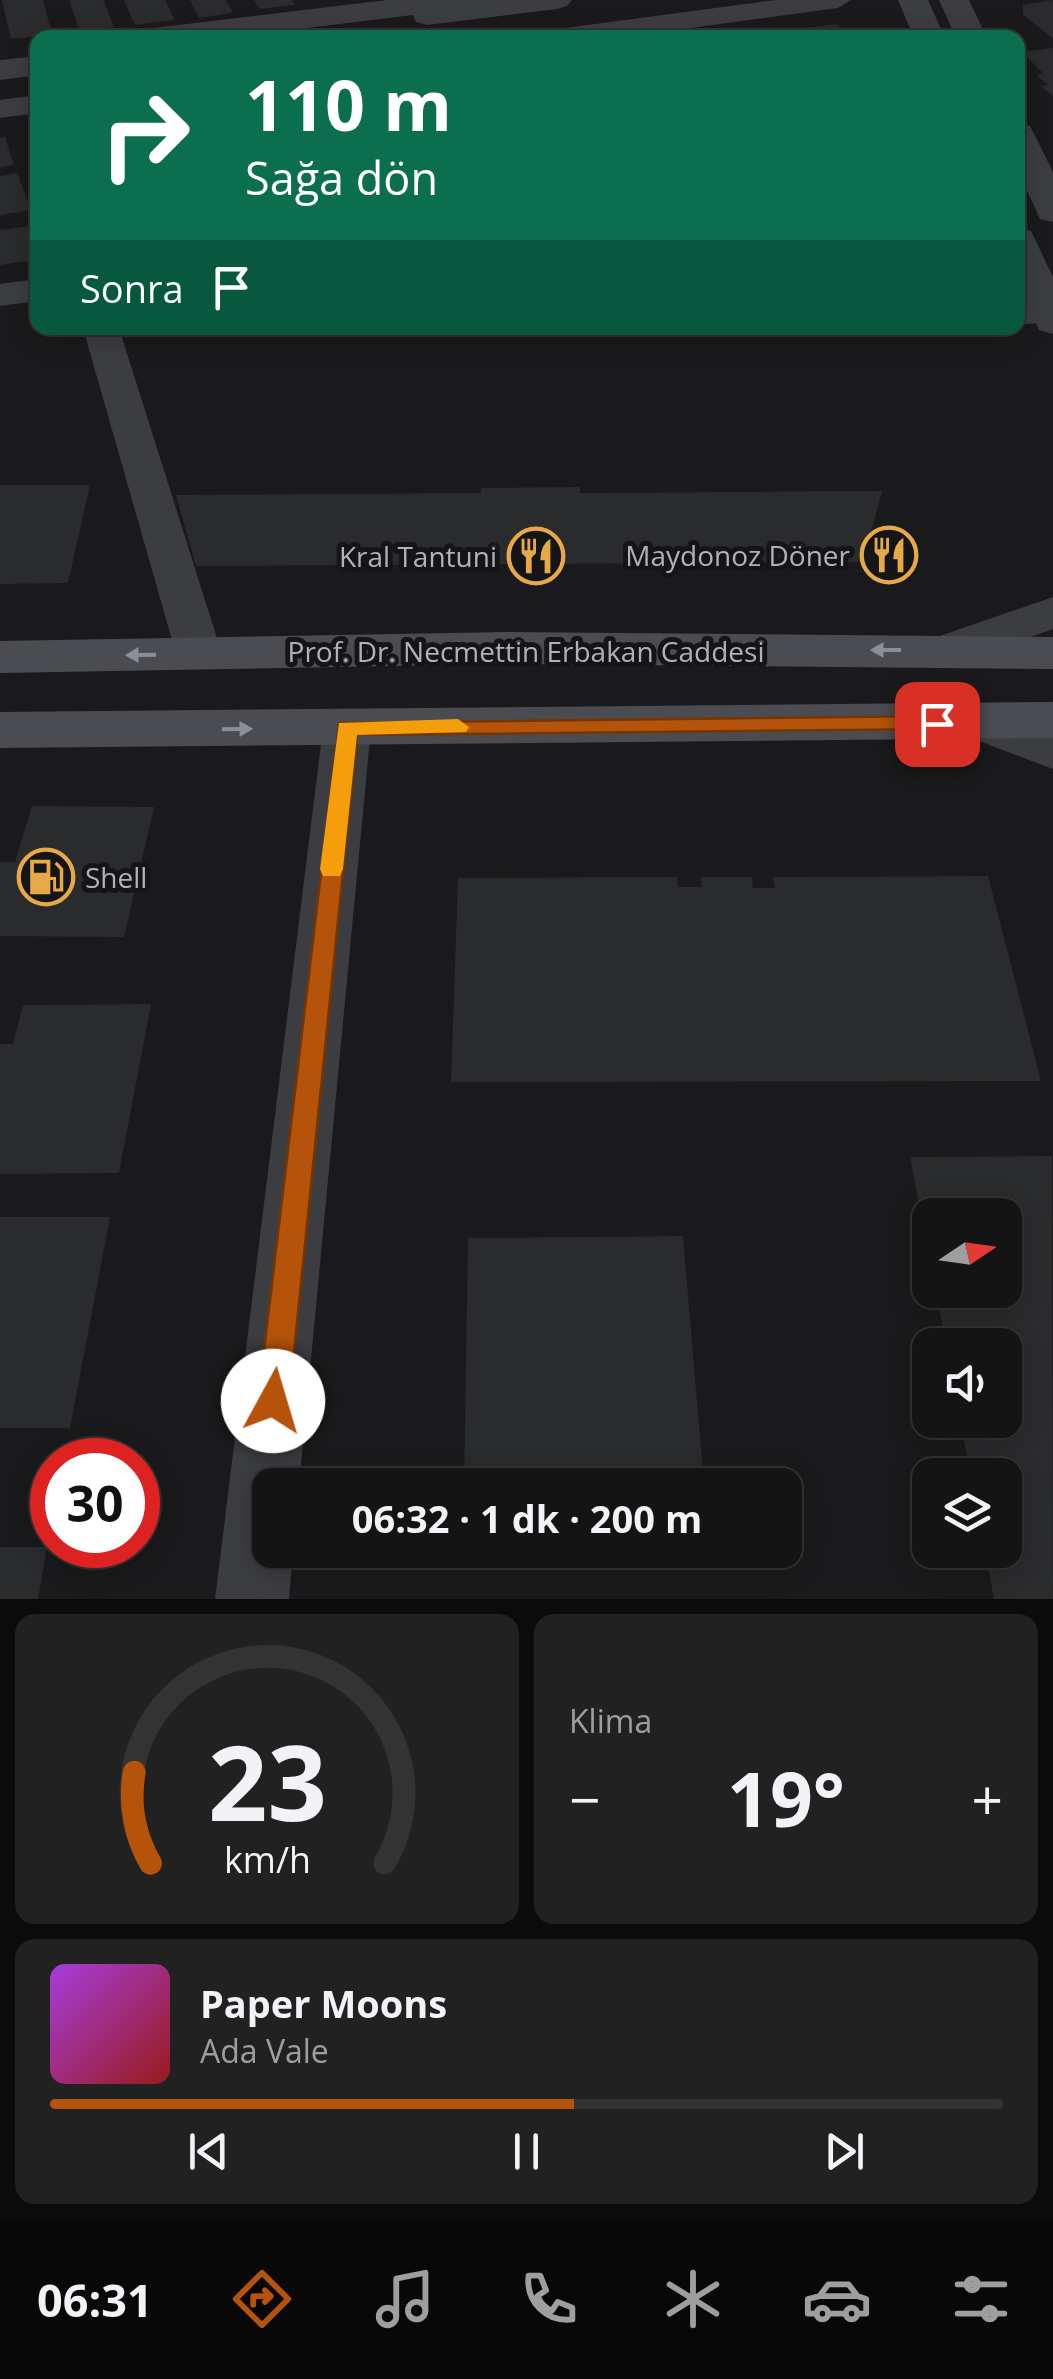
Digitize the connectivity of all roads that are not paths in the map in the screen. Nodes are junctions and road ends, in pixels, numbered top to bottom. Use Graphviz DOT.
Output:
graph roads {
  1 [pos="462,0"];
  2 [pos="557,0"];
  3 [pos="838,0"];
  4 [pos="212,30"];
  5 [pos="323,30"];
  6 [pos="611,30"];
  7 [pos="30,51"];
  8 [pos="0,55"];
  9 [pos="30,66"];
  10 [pos="0,70"];
  11 [pos="30,107"];
  12 [pos="0,109"];
  13 [pos="1030,136"];
  14 [pos="1053,211"];
  15 [pos="1025,264"];
  16 [pos="30,291"];
  17 [pos="0,295"];
  18 [pos="1040,316"];
  19 [pos="103,335"];
  20 [pos="1053,612"];
  21 [pos="946,651"];
  22 [pos="1053,653"];
  23 [pos="199,654"];
  24 [pos="0,657"];
  25 [pos="1053,720"];
  26 [pos="977,723"];
  27 [pos="347,728"];
  28 [pos="9,731"];
  29 [pos="1053,752"];
  30 [pos="252,1599"];
  1 -- 4 [label="street"];
  2 -- 5 [label="street"];
  3 -- 6 [label="street"];
  7 -- 8 [label="street"];
  9 -- 10 [label="street"];
  11 -- 12 [label="street"];
  13 -- 14 [label="street"];
  15 -- 18 [label="street"];
  16 -- 17 [label="street"];
  19 -- 23 [label="street"];
  20 -- 21 [label="street"];
  21 -- 22 [label="main road, Prof. Dr. Necmettin Erbakan Caddesi"];
  21 -- 23 [label="main road, Prof. Dr. Necmettin Erbakan Caddesi, one-way"];
  23 -- 24 [label="main road, Prof. Dr. Necmettin Erbakan Caddesi, one-way"];
  25 -- 26 [label="main road"];
  26 -- 27 [label="main road"];
  26 -- 29 [label="street"];
  28 -- 27 [label="main road, one-way"];
  27 -- 30 [label="street"];
}
